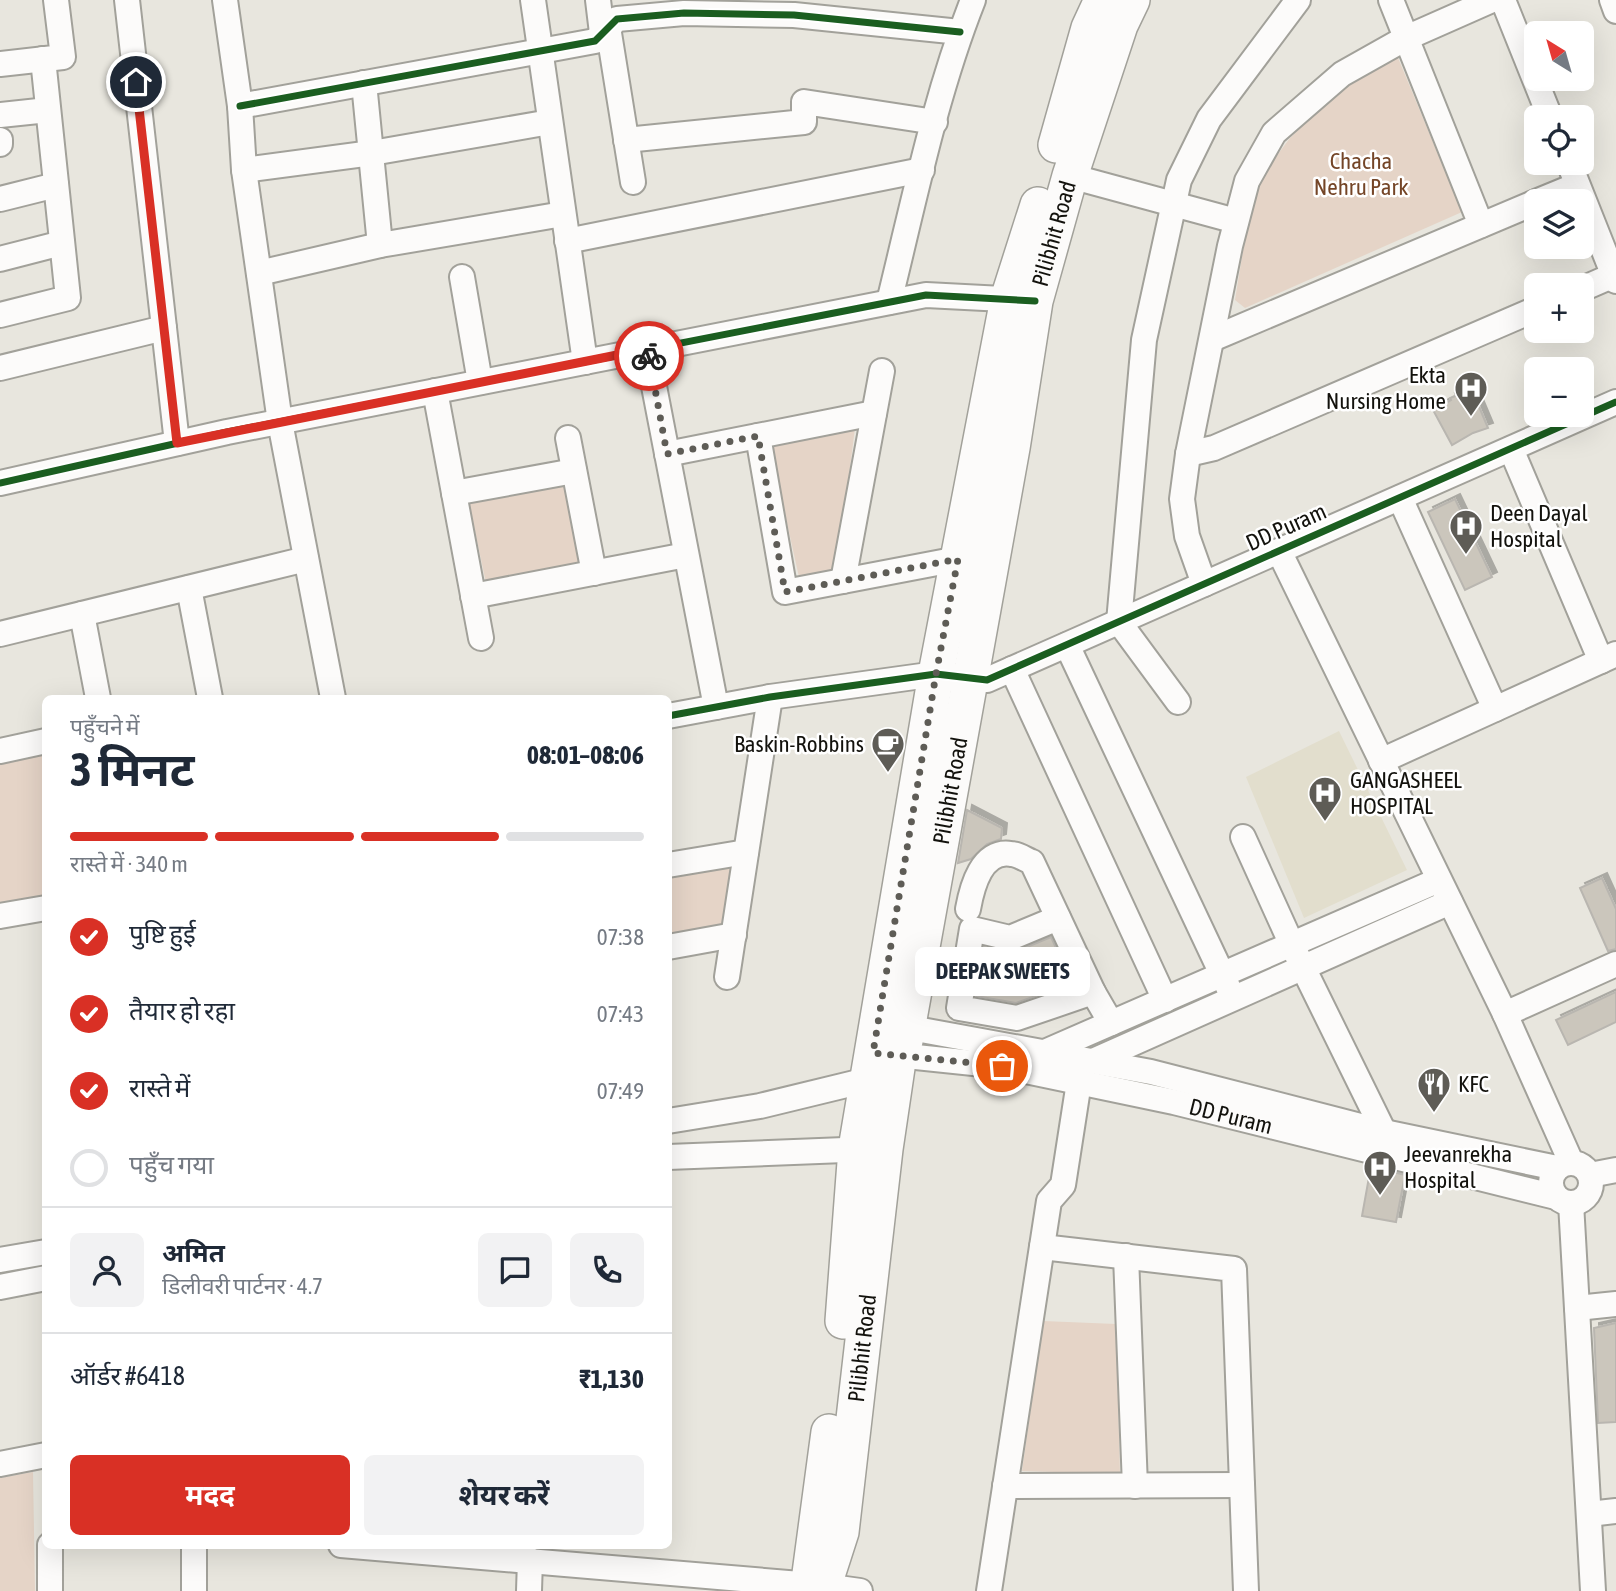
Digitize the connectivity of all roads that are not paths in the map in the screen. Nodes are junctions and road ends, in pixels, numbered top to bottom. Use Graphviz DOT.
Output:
graph roads {
  1 [pos="56,0"];
  2 [pos="127,0"];
  3 [pos="225,0"];
  4 [pos="533,0"];
  5 [pos="598,0"];
  6 [pos="973,0"];
  7 [pos="1102,0"];
  8 [pos="1132,0"];
  9 [pos="1298,0"];
  10 [pos="1391,0"];
  11 [pos="1492,0"];
  12 [pos="1503,0"];
  13 [pos="1612,0"];
  14 [pos="703,7"];
  15 [pos="822,9"];
  16 [pos="1616,11"];
  17 [pos="605,30"];
  18 [pos="960,32"];
  19 [pos="1406,38"];
  20 [pos="539,51"];
  21 [pos="43,59"];
  22 [pos="0,64"];
  23 [pos="364,83"];
  24 [pos="1545,105"];
  25 [pos="240,106"];
  26 [pos="48,110"];
  27 [pos="0,115"];
  28 [pos="550,122"];
  29 [pos="935,122"];
  30 [pos="626,140"];
  31 [pos="372,153"];
  32 [pos="244,170"];
  33 [pos="922,170"];
  34 [pos="1572,175"];
  35 [pos="1573,175"];
  36 [pos="1070,176"];
  37 [pos="633,182"];
  38 [pos="56,185"];
  39 [pos="1554,189"];
  40 [pos="0,199"];
  41 [pos="1175,205"];
  42 [pos="1524,207"];
  43 [pos="563,214"];
  44 [pos="1237,221"];
  45 [pos="1481,225"];
  46 [pos="567,241"];
  47 [pos="62,243"];
  48 [pos="380,245"];
  49 [pos="0,258"];
  50 [pos="259,273"];
  51 [pos="462,277"];
  52 [pos="1615,278"];
  53 [pos="1594,285"];
  54 [pos="1022,300"];
  55 [pos="890,302"];
  56 [pos="1,310"];
  57 [pos="1524,314"];
  58 [pos="164,328"];
  59 [pos="1212,339"];
  60 [pos="647,349"];
  61 [pos="585,362"];
  62 [pos="0,368"];
  63 [pos="882,371"];
  64 [pos="480,382"];
  65 [pos="435,391"];
  66 [pos="1616,402"];
  67 [pos="874,413"];
  68 [pos="280,422"];
  69 [pos="758,436"];
  70 [pos="568,438"];
  71 [pos="177,443"];
  72 [pos="1511,449"];
  73 [pos="667,454"];
  74 [pos="1188,454"];
  75 [pos="574,471"];
  76 [pos="0,483"];
  77 [pos="454,493"];
  78 [pos="1400,498"];
  79 [pos="1279,551"];
  80 [pos="686,555"];
  81 [pos="306,559"];
  82 [pos="958,559"];
  83 [pos="594,573"];
  84 [pos="842,581"];
  85 [pos="1204,584"];
  86 [pos="189,588"];
  87 [pos="473,597"];
  88 [pos="82,614"];
  89 [pos="1119,622"];
  90 [pos="0,634"];
  91 [pos="481,638"];
  92 [pos="1067,645"];
  93 [pos="1608,658"];
  94 [pos="1012,669"];
  95 [pos="936,674"];
  96 [pos="970,679"];
  97 [pos="97,695"];
  98 [pos="210,695"];
  99 [pos="332,695"];
  100 [pos="770,697"];
  101 [pos="1178,702"];
  102 [pos="716,707"];
  103 [pos="1494,709"];
  104 [pos="672,715"];
  105 [pos="42,742"];
  106 [pos="0,751"];
  107 [pos="1381,761"];
  108 [pos="1243,837"];
  109 [pos="746,852"];
  110 [pos="672,864"];
  111 [pos="1445,891"];
  112 [pos="42,909"];
  113 [pos="968,909"];
  114 [pos="0,916"];
  115 [pos="1058,918"];
  116 [pos="733,935"];
  117 [pos="672,946"];
  118 [pos="1298,955"];
  119 [pos="1616,964"];
  120 [pos="1223,975"];
  121 [pos="727,977"];
  122 [pos="1093,992"];
  123 [pos="1233,998"];
  124 [pos="1165,1000"];
  125 [pos="1505,1014"];
  126 [pos="1111,1024"];
  127 [pos="1046,1051"];
  128 [pos="887,1054"];
  129 [pos="1093,1060"];
  130 [pos="1079,1082"];
  131 [pos="672,1120"];
  132 [pos="1384,1132"];
  133 [pos="871,1149"];
  134 [pos="672,1157"];
  135 [pos="1572,1168"];
  136 [pos="1616,1170"];
  137 [pos="1563,1200"];
  138 [pos="1042,1247"];
  139 [pos="42,1253"];
  140 [pos="1126,1255"];
  141 [pos="0,1260"];
  142 [pos="42,1279"];
  143 [pos="0,1287"];
  144 [pos="1616,1304"];
  145 [pos="1577,1308"];
  146 [pos="42,1456"];
  147 [pos="0,1464"];
  148 [pos="1242,1485"];
  149 [pos="1006,1486"];
  150 [pos="1135,1486"];
  151 [pos="1616,1511"];
  152 [pos="1589,1514"];
  153 [pos="50,1549"];
  154 [pos="194,1549"];
  155 [pos="414,1549"];
  156 [pos="542,1556"];
  157 [pos="815,1588"];
  158 [pos="50,1591"];
  159 [pos="194,1591"];
  160 [pos="529,1591"];
  161 [pos="859,1591"];
  162 [pos="989,1591"];
  163 [pos="1246,1591"];
  164 [pos="1593,1591"];
  1 -- 21 [label="street"];
  2 -- 58 [label="street"];
  3 -- 25 [label="street"];
  4 -- 20 [label="street"];
  5 -- 17 [label="street"];
  6 -- 18 [label="street"];
  7 -- 54 [label="highway"];
  8 -- 36 [label="highway, Pilibhit Road"];
  9 -- 41 [label="street"];
  10 -- 19 [label="street"];
  11 -- 19 [label="street"];
  12 -- 24 [label="street"];
  13 -- 16 [label="street"];
  14 -- 15 [label="street"];
  14 -- 17 [label="street"];
  15 -- 18 [label="street"];
  17 -- 20 [label="street"];
  17 -- 30 [label="street"];
  18 -- 29 [label="street"];
  19 -- 44 [label="street"];
  19 -- 45 [label="street"];
  20 -- 23 [label="street"];
  20 -- 28 [label="street"];
  21 -- 22 [label="street"];
  21 -- 26 [label="street"];
  23 -- 25 [label="street"];
  23 -- 31 [label="street"];
  25 -- 32 [label="street"];
  26 -- 27 [label="street"];
  26 -- 38 [label="street"];
  28 -- 31 [label="street"];
  28 -- 43 [label="street"];
  29 -- 30 [label="street"];
  29 -- 33 [label="street"];
  30 -- 37 [label="street"];
  31 -- 32 [label="street"];
  31 -- 48 [label="street"];
  32 -- 50 [label="street"];
  33 -- 46 [label="street"];
  33 -- 55 [label="street"];
  34 -- 39 [label="street"];
  35 -- 52 [label="street"];
  36 -- 41 [label="street"];
  36 -- 54 [label="highway, Pilibhit Road"];
  38 -- 40 [label="street"];
  38 -- 47 [label="street"];
  41 -- 44 [label="street"];
  41 -- 89 [label="street"];
  42 -- 45 [label="street"];
  43 -- 46 [label="street"];
  43 -- 48 [label="street"];
  44 -- 59 [label="street"];
  45 -- 59 [label="street"];
  46 -- 61 [label="street"];
  47 -- 49 [label="street"];
  47 -- 56 [label="street"];
  48 -- 50 [label="street"];
  50 -- 68 [label="street"];
  51 -- 64 [label="street"];
  52 -- 53 [label="street"];
  54 -- 55 [label="street"];
  54 -- 82 [label="highway"];
  54 -- 96 [label="highway, Pilibhit Road"];
  55 -- 60 [label="street"];
  57 -- 74 [label="street"];
  58 -- 62 [label="street"];
  58 -- 71 [label="street"];
  59 -- 74 [label="street"];
  60 -- 61 [label="street"];
  60 -- 73 [label="street"];
  61 -- 64 [label="street"];
  63 -- 67 [label="street"];
  64 -- 65 [label="street"];
  65 -- 68 [label="street"];
  65 -- 77 [label="street"];
  66 -- 72 [label="street, DD Puram"];
  67 -- 69 [label="street"];
  67 -- 84 [label="street"];
  68 -- 71 [label="street"];
  68 -- 81 [label="street"];
  69 -- 73 [label="street"];
  69 -- 84 [label="street"];
  70 -- 75 [label="street"];
  71 -- 76 [label="street"];
  72 -- 78 [label="street, DD Puram"];
  72 -- 93 [label="street"];
  73 -- 80 [label="street"];
  74 -- 85 [label="street"];
  75 -- 77 [label="street"];
  75 -- 83 [label="street"];
  77 -- 87 [label="street"];
  78 -- 79 [label="street, DD Puram"];
  78 -- 103 [label="street"];
  79 -- 85 [label="street, DD Puram"];
  79 -- 107 [label="street"];
  80 -- 83 [label="street"];
  80 -- 102 [label="street"];
  81 -- 86 [label="street"];
  81 -- 99 [label="street"];
  82 -- 84 [label="street"];
  82 -- 95 [label="highway"];
  83 -- 87 [label="street"];
  85 -- 89 [label="street, DD Puram"];
  86 -- 88 [label="street"];
  86 -- 98 [label="street"];
  87 -- 91 [label="street"];
  88 -- 90 [label="street"];
  88 -- 97 [label="street"];
  89 -- 92 [label="street, DD Puram"];
  89 -- 101 [label="street"];
  92 -- 94 [label="street, DD Puram"];
  92 -- 120 [label="street"];
  93 -- 103 [label="street"];
  94 -- 96 [label="street, DD Puram"];
  94 -- 124 [label="street"];
  95 -- 96 [label="street, DD Puram"];
  95 -- 100 [label="street, DD Puram"];
  95 -- 128 [label="highway"];
  96 -- 128 [label="highway, Pilibhit Road"];
  100 -- 102 [label="street, DD Puram"];
  100 -- 109 [label="street"];
  102 -- 104 [label="street, DD Puram"];
  103 -- 107 [label="street"];
  105 -- 106 [label="street"];
  107 -- 111 [label="street"];
  108 -- 118 [label="street"];
  109 -- 110 [label="street"];
  109 -- 116 [label="street"];
  111 -- 118 [label="street"];
  111 -- 125 [label="street"];
  112 -- 114 [label="street"];
  113 -- 115 [label="street"];
  115 -- 122 [label="street"];
  115 -- 122 [label="street"];
  116 -- 117 [label="street"];
  116 -- 121 [label="street"];
  118 -- 120 [label="street"];
  118 -- 123 [label="street"];
  118 -- 132 [label="street"];
  119 -- 125 [label="street"];
  120 -- 123 [label="street"];
  120 -- 124 [label="street"];
  122 -- 126 [label="street"];
  123 -- 129 [label="street"];
  124 -- 126 [label="street"];
  125 -- 135 [label="street"];
  126 -- 127 [label="street"];
  127 -- 128 [label="street, DD Puram"];
  127 -- 129 [label="street, DD Puram"];
  128 -- 130 [label="street, DD Puram"];
  128 -- 131 [label="street"];
  128 -- 133 [label="highway, Pilibhit Road"];
  129 -- 132 [label="street, DD Puram"];
  130 -- 137 [label="street, DD Puram"];
  130 -- 138 [label="street"];
  132 -- 135 [label="street, DD Puram"];
  133 -- 134 [label="street"];
  133 -- 157 [label="highway, Pilibhit Road"];
  135 -- 136 [label="street"];
  135 -- 137 [label="street"];
  135 -- 137 [label="street"];
  137 -- 145 [label="street"];
  138 -- 140 [label="street"];
  138 -- 149 [label="street"];
  139 -- 141 [label="street"];
  140 -- 148 [label="street"];
  140 -- 150 [label="street"];
  142 -- 143 [label="street"];
  144 -- 145 [label="street"];
  145 -- 152 [label="street"];
  146 -- 147 [label="street"];
  148 -- 150 [label="street"];
  148 -- 163 [label="street"];
  149 -- 150 [label="street"];
  149 -- 162 [label="street"];
  151 -- 152 [label="street"];
  152 -- 164 [label="street"];
  153 -- 158 [label="street"];
  154 -- 159 [label="street"];
  155 -- 156 [label="street"];
  156 -- 157 [label="street"];
  156 -- 160 [label="street"];
  157 -- 161 [label="street"];
}
